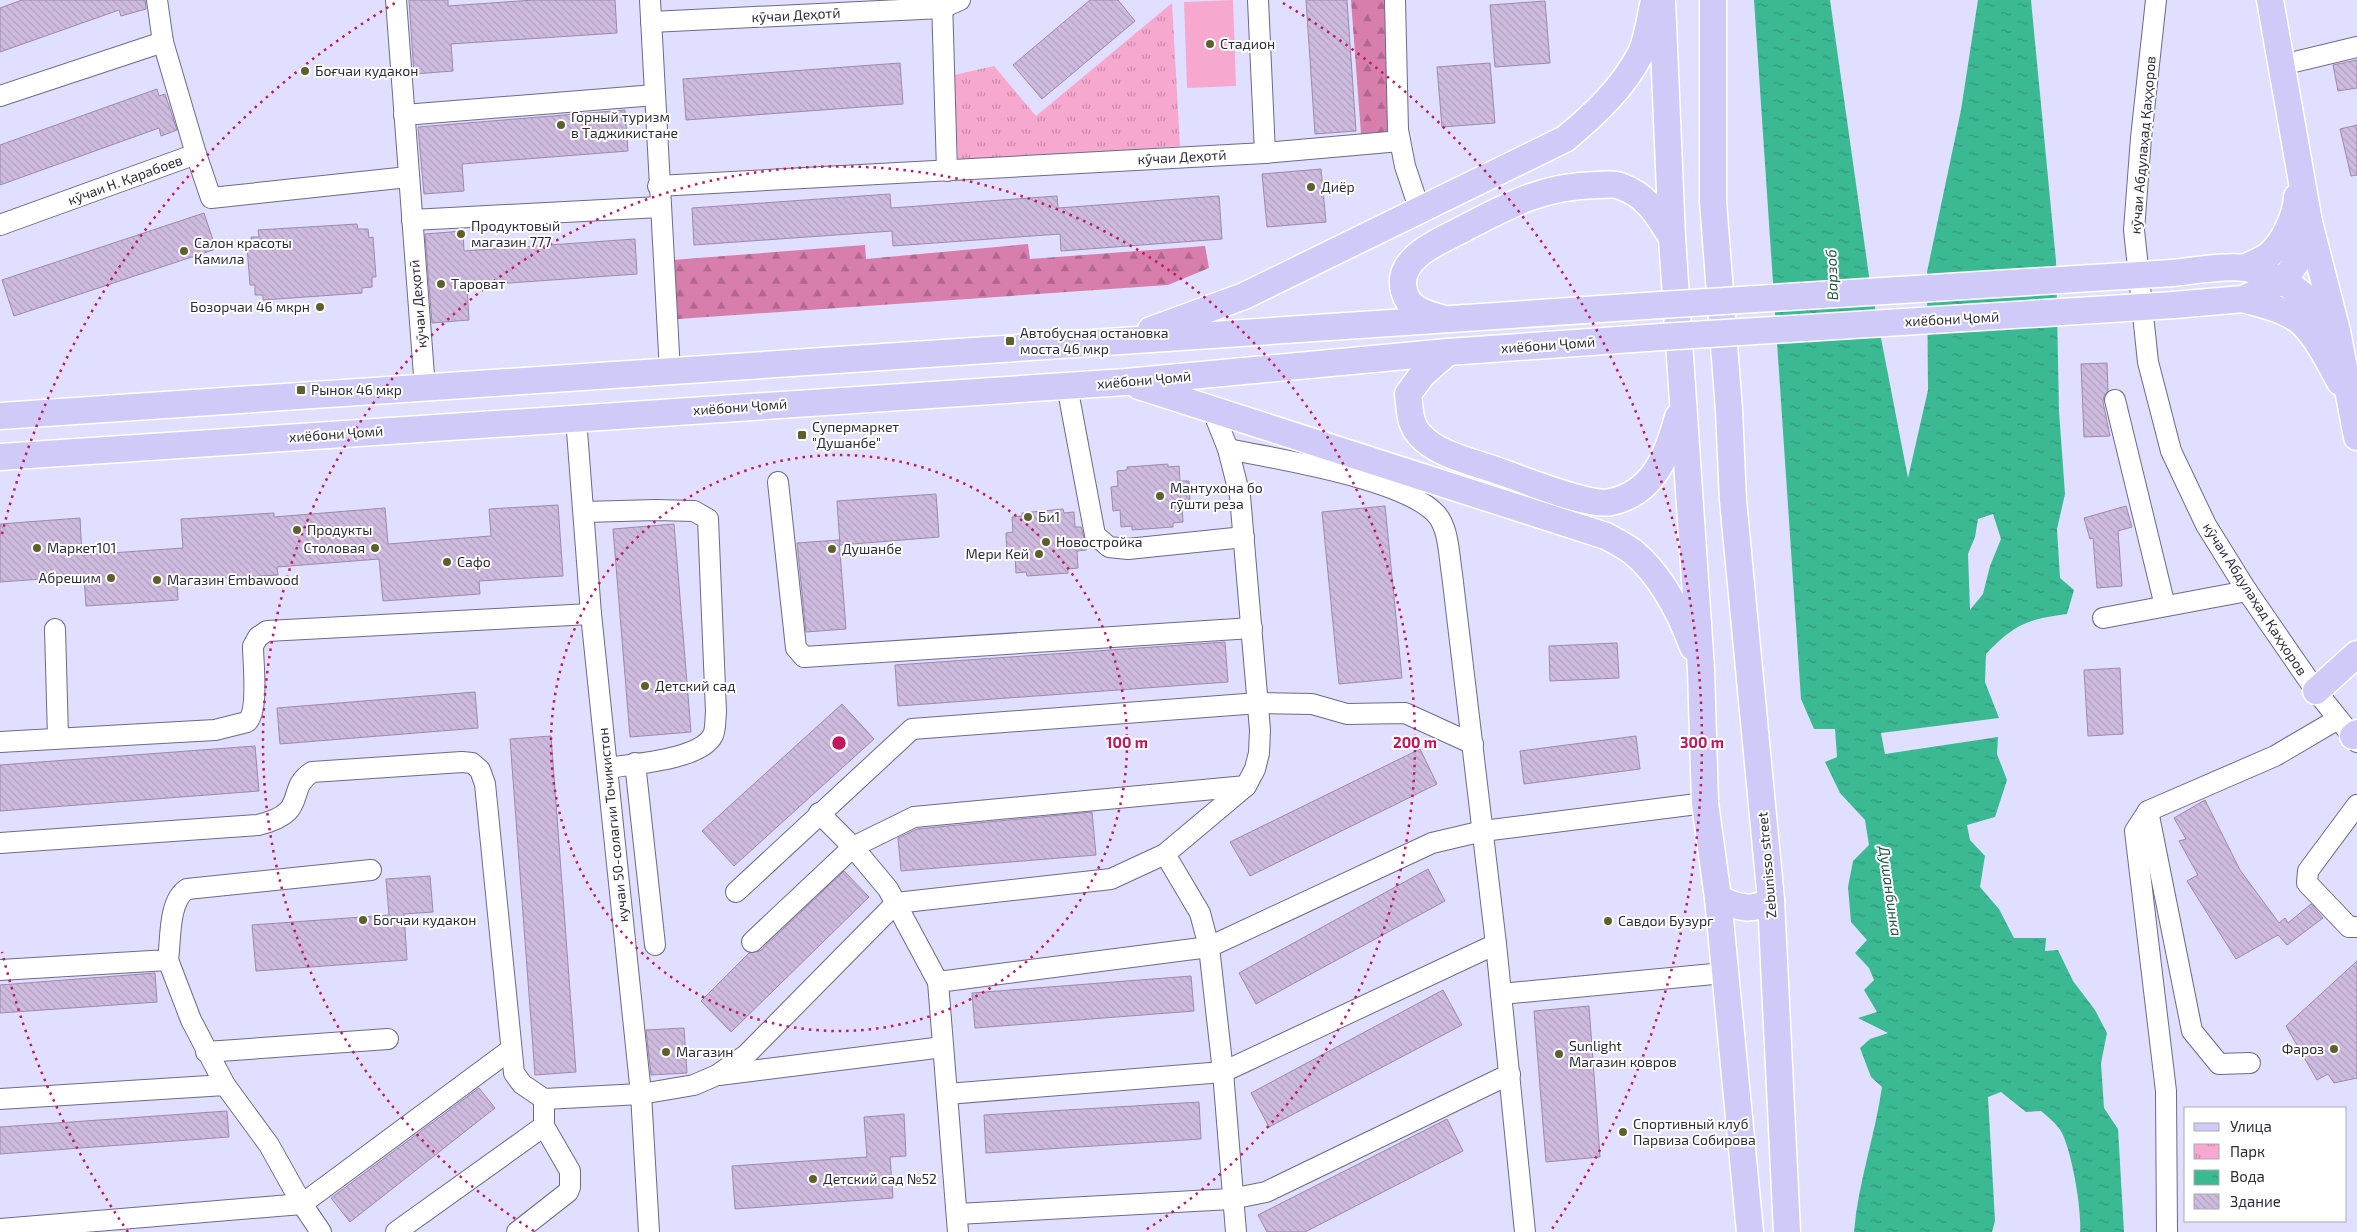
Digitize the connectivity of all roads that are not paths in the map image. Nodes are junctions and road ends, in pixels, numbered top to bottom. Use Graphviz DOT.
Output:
graph roads {
  1 [pos="157,0"];
  2 [pos="396,0"];
  3 [pos="650,0"];
  4 [pos="1258,0"];
  5 [pos="1395,0"];
  6 [pos="1655,0"];
  7 [pos="1662,0"];
  8 [pos="1713,0"];
  9 [pos="2156,0"];
  10 [pos="2270,0"];
  11 [pos="948,3"];
  12 [pos="650,22"];
  13 [pos="163,42"];
  14 [pos="2357,47"];
  15 [pos="2282,65"];
  16 [pos="655,95"];
  17 [pos="0,96"];
  18 [pos="404,115"];
  19 [pos="1400,141"];
  20 [pos="2295,149"];
  21 [pos="1265,153"];
  22 [pos="196,154"];
  23 [pos="947,171"];
  24 [pos="408,177"];
  25 [pos="658,186"];
  26 [pos="660,207"];
  27 [pos="1420,210"];
  28 [pos="412,220"];
  29 [pos="2309,222"];
  30 [pos="0,225"];
  31 [pos="1672,238"];
  32 [pos="2244,268"];
  33 [pos="2284,280"];
  34 [pos="2242,299"];
  35 [pos="1444,319"];
  36 [pos="2337,331"];
  37 [pos="1123,341"];
  38 [pos="1448,352"];
  39 [pos="670,372"];
  40 [pos="1126,382"];
  41 [pos="1067,386"];
  42 [pos="425,389"];
  43 [pos="1683,396"];
  44 [pos="2116,400"];
  45 [pos="198,404"];
  46 [pos="107,409"];
  47 [pos="1212,409"];
  48 [pos="0,414"];
  49 [pos="576,418"];
  50 [pos="2354,425"];
  51 [pos="201,443"];
  52 [pos="1228,449"];
  53 [pos="109,450"];
  54 [pos="0,457"];
  55 [pos="778,482"];
  56 [pos="584,512"];
  57 [pos="1244,537"];
  58 [pos="2247,591"];
  59 [pos="2165,606"];
  60 [pos="591,614"];
  61 [pos="2102,618"];
  62 [pos="1252,628"];
  63 [pos="55,629"];
  64 [pos="2357,654"];
  65 [pos="1701,669"];
  66 [pos="2316,691"];
  67 [pos="1259,703"];
  68 [pos="2351,732"];
  69 [pos="58,738"];
  70 [pos="0,742"];
  71 [pos="1473,744"];
  72 [pos="635,763"];
  73 [pos="607,768"];
  74 [pos="1246,786"];
  75 [pos="1705,803"];
  76 [pos="2357,805"];
  77 [pos="2148,811"];
  78 [pos="819,813"];
  79 [pos="1483,831"];
  80 [pos="0,843"];
  81 [pos="853,847"];
  82 [pos="1165,854"];
  83 [pos="371,870"];
  84 [pos="736,892"];
  85 [pos="1718,898"];
  86 [pos="1771,900"];
  87 [pos="896,903"];
  88 [pos="2357,927"];
  89 [pos="752,942"];
  90 [pos="656,944"];
  91 [pos="1496,944"];
  92 [pos="1209,947"];
  93 [pos="168,960"];
  94 [pos="0,970"];
  95 [pos="1724,973"];
  96 [pos="938,982"];
  97 [pos="1501,994"];
  98 [pos="388,1039"];
  99 [pos="943,1047"];
  100 [pos="510,1050"];
  101 [pos="206,1052"];
  102 [pos="2250,1063"];
  103 [pos="1223,1072"];
  104 [pos="1510,1074"];
  105 [pos="717,1075"];
  106 [pos="225,1085"];
  107 [pos="641,1094"];
  108 [pos="948,1094"];
  109 [pos="0,1099"];
  110 [pos="544,1099"];
  111 [pos="544,1126"];
  112 [pos="1232,1198"];
  113 [pos="302,1204"];
  114 [pos="958,1223"];
  115 [pos="0,1230"];
  116 [pos="321,1232"];
  117 [pos="396,1232"];
  118 [pos="518,1232"];
  119 [pos="650,1232"];
  120 [pos="1236,1232"];
  121 [pos="1525,1232"];
  122 [pos="1750,1232"];
  123 [pos="1787,1232"];
  124 [pos="2167,1232"];
  1 -- 13 [label="street, кӯчаи Н. Қарабоев"];
  2 -- 18 [label="street, кӯчаи Деҳотӣ"];
  3 -- 12 [label="street"];
  4 -- 21 [label="street"];
  5 -- 19 [label="street"];
  6 -- 27 [label="main road"];
  7 -- 31 [label="main road"];
  8 -- 86 [label="main road, Zebunisso street"];
  9 -- 58 [label="street, кӯчаи Абдулаҳад Қаҳҳоров"];
  10 -- 15 [label="main road"];
  11 -- 12 [label="street, кӯчаи Деҳотӣ"];
  11 -- 23 [label="street, кӯчаи Деҳотӣ"];
  12 -- 16 [label="street"];
  13 -- 17 [label="street"];
  13 -- 22 [label="street, кӯчаи Н. Қарабоев"];
  14 -- 15 [label="street"];
  15 -- 20 [label="main road"];
  16 -- 18 [label="street"];
  16 -- 25 [label="street"];
  18 -- 24 [label="street, кӯчаи Деҳотӣ"];
  19 -- 21 [label="street, кӯчаи Деҳотӣ"];
  19 -- 27 [label="street"];
  20 -- 29 [label="main road"];
  20 -- 32 [label="main road"];
  21 -- 23 [label="street, кӯчаи Деҳотӣ"];
  22 -- 24 [label="street"];
  22 -- 30 [label="street, кӯчаи Н. Қарабоев"];
  23 -- 25 [label="street, кӯчаи Деҳотӣ"];
  24 -- 28 [label="street, кӯчаи Деҳотӣ"];
  25 -- 26 [label="street"];
  26 -- 28 [label="street"];
  26 -- 39 [label="street"];
  27 -- 37 [label="main road"];
  28 -- 42 [label="street, кӯчаи Деҳотӣ"];
  29 -- 33 [label="main road"];
  29 -- 36 [label="main road"];
  31 -- 35 [label="main road"];
  31 -- 43 [label="main road"];
  32 -- 33 [label="main road"];
  32 -- 35 [label="main road, bridge"];
  33 -- 34 [label="main road, хиёбони Ҷомӣ"];
  33 -- 36 [label="main road"];
  34 -- 38 [label="main road, хиёбони Ҷомӣ, bridge"];
  34 -- 50 [label="main road"];
  35 -- 37 [label="main road"];
  36 -- 50 [label="main road"];
  37 -- 39 [label="main road"];
  38 -- 40 [label="main road, хиёбони Ҷомӣ"];
  38 -- 43 [label="main road"];
  39 -- 42 [label="main road"];
  40 -- 41 [label="main road, хиёбони Ҷомӣ"];
  40 -- 47 [label="main road"];
  41 -- 49 [label="main road, хиёбони Ҷомӣ"];
  41 -- 57 [label="street"];
  42 -- 45 [label="main road"];
  43 -- 65 [label="main road"];
  44 -- 59 [label="street"];
  45 -- 46 [label="main road"];
  45 -- 51 [label="main road"];
  46 -- 48 [label="main road"];
  46 -- 53 [label="main road"];
  47 -- 52 [label="street"];
  47 -- 65 [label="main road"];
  49 -- 51 [label="main road, хиёбони Ҷомӣ"];
  49 -- 56 [label="street, кучаи 50-солагии Точикистон"];
  51 -- 53 [label="main road, хиёбони Ҷомӣ"];
  52 -- 57 [label="street"];
  52 -- 71 [label="street"];
  53 -- 54 [label="main road, хиёбони Ҷомӣ"];
  55 -- 62 [label="street"];
  56 -- 60 [label="street, кучаи 50-солагии Точикистон"];
  56 -- 72 [label="street"];
  57 -- 62 [label="street"];
  58 -- 59 [label="street"];
  58 -- 66 [label="street, кӯчаи Абдулаҳад Қаҳҳоров"];
  59 -- 61 [label="street"];
  60 -- 69 [label="street"];
  60 -- 73 [label="street, кучаи 50-солагии Точикистон"];
  62 -- 67 [label="street"];
  63 -- 69 [label="street"];
  64 -- 66 [label="main road"];
  65 -- 75 [label="main road"];
  66 -- 68 [label="street, кӯчаи Абдулаҳад Қаҳҳоров"];
  67 -- 71 [label="street"];
  67 -- 74 [label="street"];
  67 -- 78 [label="street"];
  68 -- 77 [label="street"];
  69 -- 70 [label="street"];
  71 -- 79 [label="street"];
  72 -- 73 [label="street"];
  72 -- 90 [label="street"];
  73 -- 107 [label="street, кучаи 50-солагии Точикистон"];
  74 -- 81 [label="street"];
  74 -- 82 [label="street"];
  75 -- 79 [label="street"];
  75 -- 85 [label="main road"];
  76 -- 88 [label="street"];
  77 -- 102 [label="street"];
  77 -- 124 [label="street"];
  78 -- 81 [label="street"];
  78 -- 84 [label="street"];
  79 -- 91 [label="street"];
  79 -- 92 [label="street"];
  80 -- 100 [label="street"];
  81 -- 87 [label="street"];
  81 -- 89 [label="street"];
  82 -- 87 [label="street"];
  82 -- 92 [label="street"];
  83 -- 93 [label="street"];
  85 -- 86 [label="main road"];
  85 -- 95 [label="main road"];
  86 -- 123 [label="main road, Zebunisso street"];
  87 -- 96 [label="street"];
  87 -- 105 [label="street"];
  91 -- 97 [label="street"];
  91 -- 103 [label="street"];
  92 -- 96 [label="street"];
  92 -- 103 [label="street"];
  93 -- 94 [label="street"];
  93 -- 101 [label="street"];
  95 -- 97 [label="street"];
  95 -- 122 [label="main road"];
  96 -- 99 [label="street"];
  97 -- 104 [label="street"];
  98 -- 101 [label="street"];
  99 -- 105 [label="street"];
  99 -- 108 [label="street"];
  100 -- 110 [label="street"];
  100 -- 113 [label="street"];
  101 -- 106 [label="street"];
  103 -- 108 [label="street"];
  103 -- 112 [label="street"];
  104 -- 112 [label="street"];
  104 -- 121 [label="street"];
  105 -- 107 [label="street"];
  106 -- 109 [label="street"];
  106 -- 113 [label="street"];
  107 -- 110 [label="street"];
  107 -- 119 [label="street, кучаи 50-солагии Точикистон"];
  108 -- 114 [label="street"];
  110 -- 111 [label="street"];
  111 -- 117 [label="street"];
  111 -- 118 [label="street"];
  112 -- 114 [label="street"];
  112 -- 120 [label="street"];
  113 -- 115 [label="street"];
  113 -- 116 [label="street"];
}
